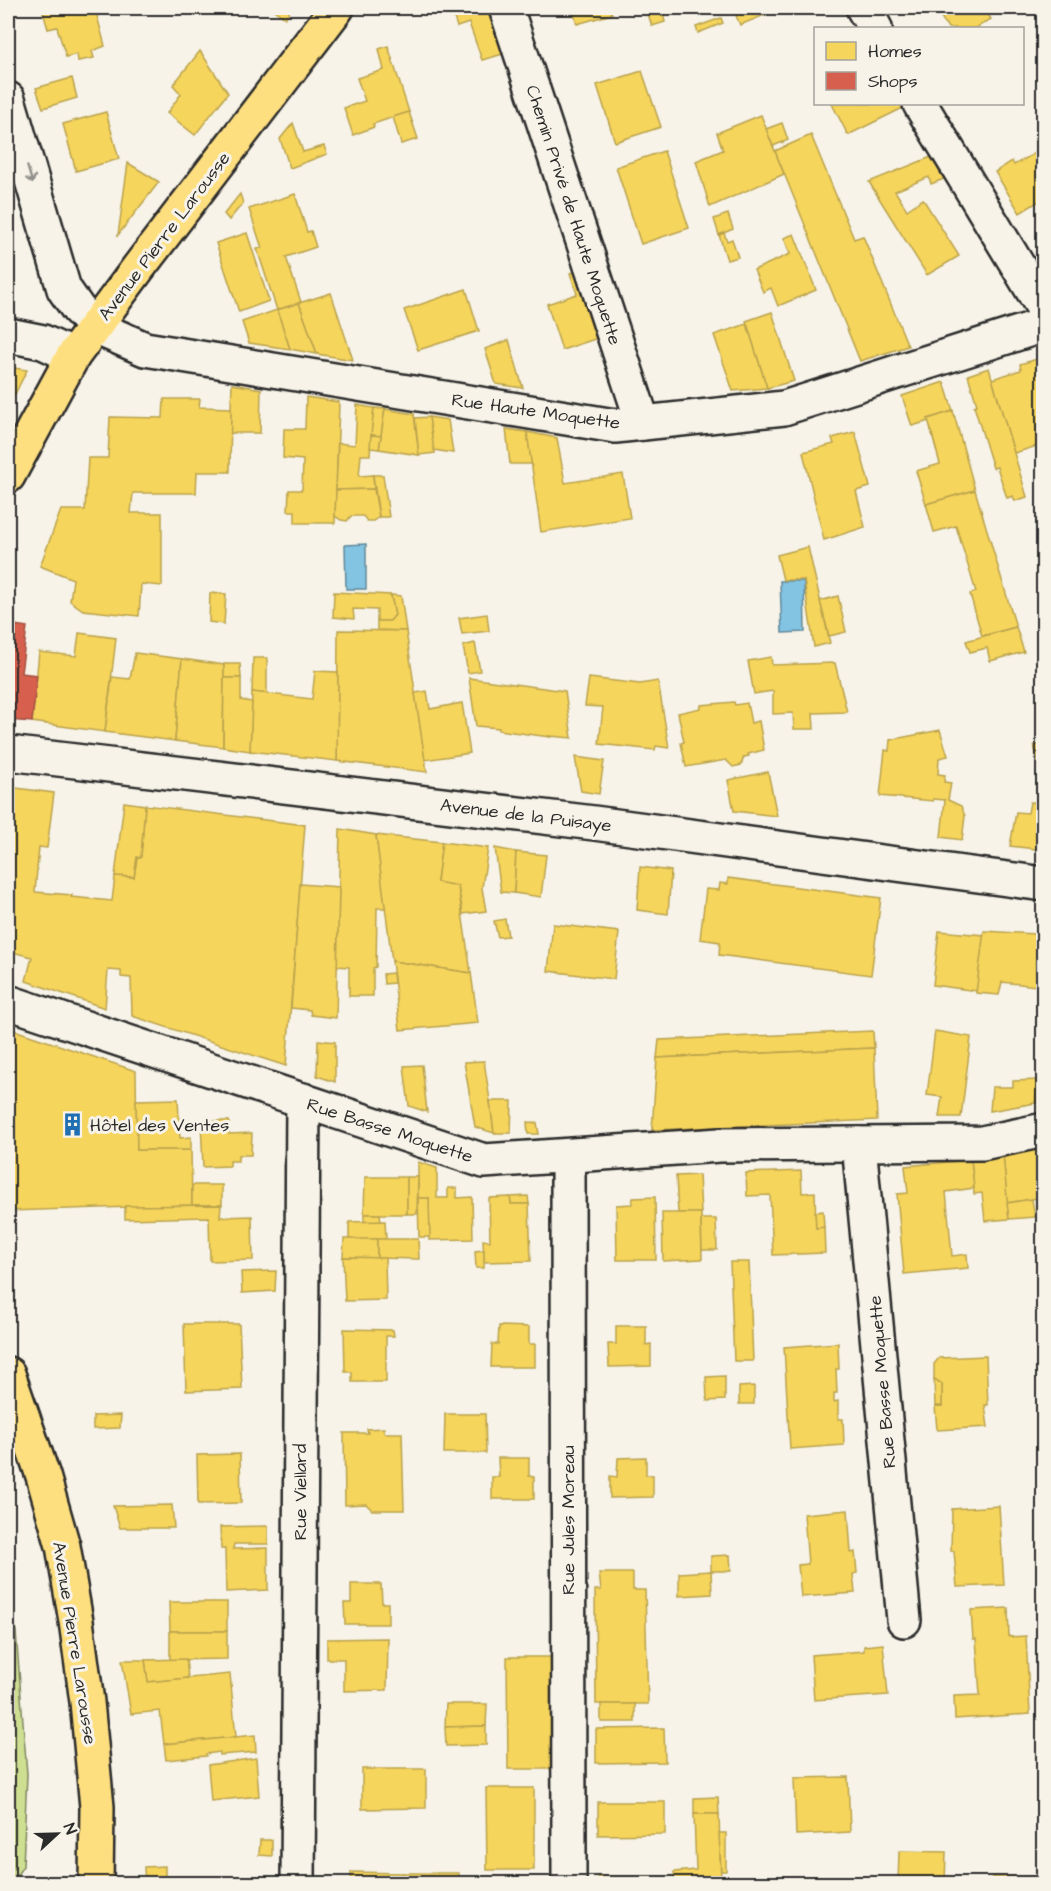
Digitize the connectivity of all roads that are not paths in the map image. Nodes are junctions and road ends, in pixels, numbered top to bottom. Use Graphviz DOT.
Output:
graph roads {
  1 [pos="337,8"];
  2 [pos="506,8"];
  3 [pos="862,8"];
  4 [pos="874,27"];
  5 [pos="8,99"];
  6 [pos="921,105"];
  7 [pos="1044,309"];
  8 [pos="1044,326"];
  9 [pos="95,327"];
  10 [pos="8,335"];
  11 [pos="73,356"];
  12 [pos="643,423"];
  13 [pos="8,476"];
  14 [pos="8,753"];
  15 [pos="1044,884"];
  16 [pos="8,1002"];
  17 [pos="303,1100"];
  18 [pos="1044,1130"];
  19 [pos="859,1144"];
  20 [pos="568,1155"];
  21 [pos="8,1374"];
  22 [pos="904,1620"];
  23 [pos="96,1884"];
  24 [pos="298,1884"];
  25 [pos="569,1884"];
  1 -- 9 [label="main road, Avenue Pierre Larousse"];
  2 -- 12 [label="street, Chemin Privé de Haute Moquette"];
  3 -- 4 [label="street"];
  5 -- 9 [label="street, one-way"];
  6 -- 7 [label="street"];
  8 -- 12 [label="street, Rue Haute Moquette"];
  9 -- 11 [label="main road, Avenue Pierre Larousse"];
  9 -- 12 [label="street, Rue Haute Moquette"];
  10 -- 11 [label="street"];
  11 -- 13 [label="main road, Avenue Pierre Larousse"];
  14 -- 15 [label="street, Avenue de la Puisaye"];
  16 -- 17 [label="street, Rue Basse Moquette"];
  17 -- 20 [label="street, Rue Basse Moquette"];
  17 -- 24 [label="street, Rue Viellard"];
  18 -- 19 [label="street, Rue Basse Moquette"];
  19 -- 20 [label="street, Rue Basse Moquette"];
  19 -- 22 [label="street, Rue Basse Moquette"];
  20 -- 25 [label="street, Rue Jules Moreau"];
  21 -- 23 [label="main road, Avenue Pierre Larousse"];
}
